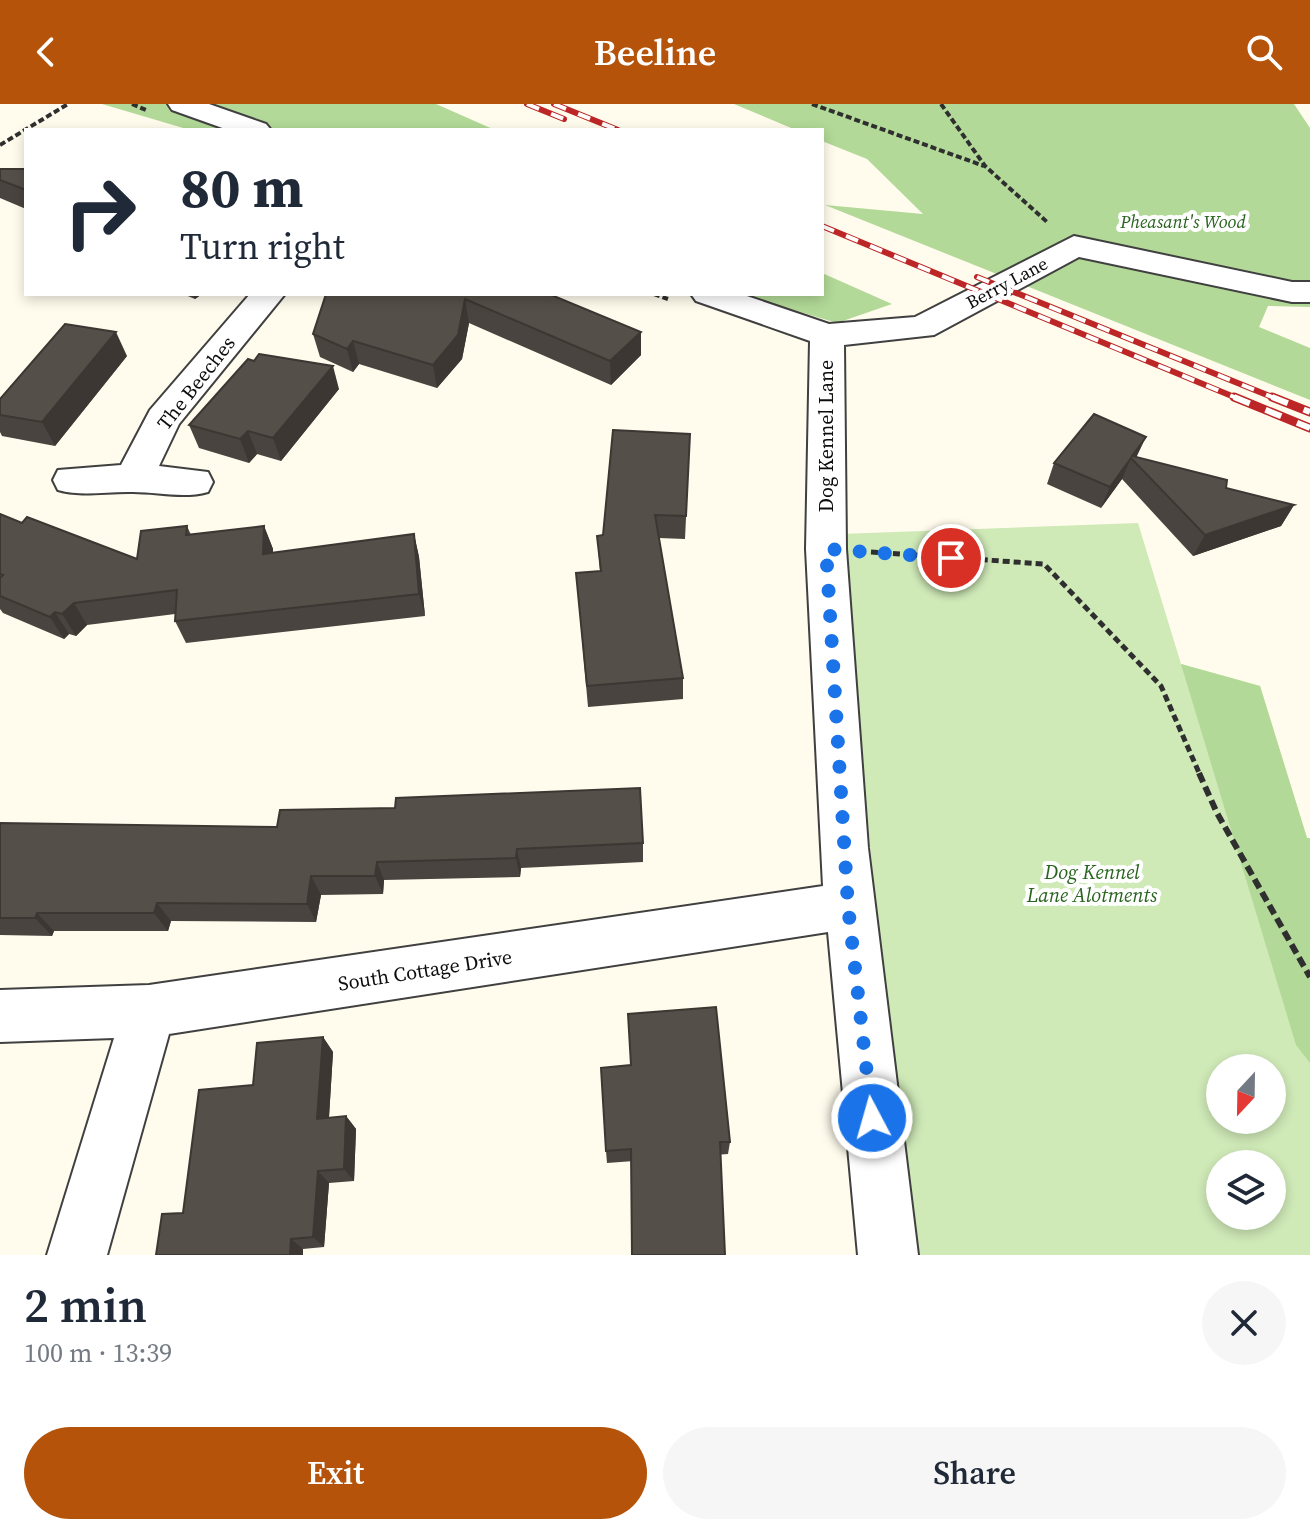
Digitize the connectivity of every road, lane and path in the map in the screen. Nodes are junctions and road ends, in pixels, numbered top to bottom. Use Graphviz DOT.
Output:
graph roads {
  1 [pos="68,104"];
  2 [pos="182,104"];
  3 [pos="812,104"];
  4 [pos="941,104"];
  5 [pos="28,128"];
  6 [pos="250,128"];
  7 [pos="24,131"];
  8 [pos="0,145"];
  9 [pos="985,166"];
  10 [pos="1074,246"];
  11 [pos="1310,292"];
  12 [pos="266,296"];
  13 [pos="714,296"];
  14 [pos="827,335"];
  15 [pos="134,478"];
  16 [pos="72,480"];
  17 [pos="194,482"];
  18 [pos="826,549"];
  19 [pos="848,906"];
  20 [pos="1310,977"];
  21 [pos="149,1011"];
  22 [pos="0,1016"];
  23 [pos="77,1255"];
  24 [pos="888,1255"];
  1 -- 5 [label="path"];
  2 -- 6 [label="street"];
  3 -- 9 [label="path"];
  4 -- 9 [label="path"];
  7 -- 8 [label="path"];
  9 -- 10 [label="path"];
  10 -- 11 [label="street"];
  10 -- 14 [label="street, Berry Lane"];
  12 -- 15 [label="street, The Beeches"];
  13 -- 14 [label="street, Berry Lane"];
  14 -- 18 [label="street, Dog Kennel Lane"];
  15 -- 16 [label="street"];
  15 -- 17 [label="street"];
  18 -- 19 [label="street, Dog Kennel Lane"];
  18 -- 20 [label="path"];
  19 -- 21 [label="street, South Cottage Drive"];
  19 -- 24 [label="street, Dog Kennel Lane"];
  21 -- 22 [label="street, South Cottage Drive"];
  21 -- 23 [label="street"];
}
